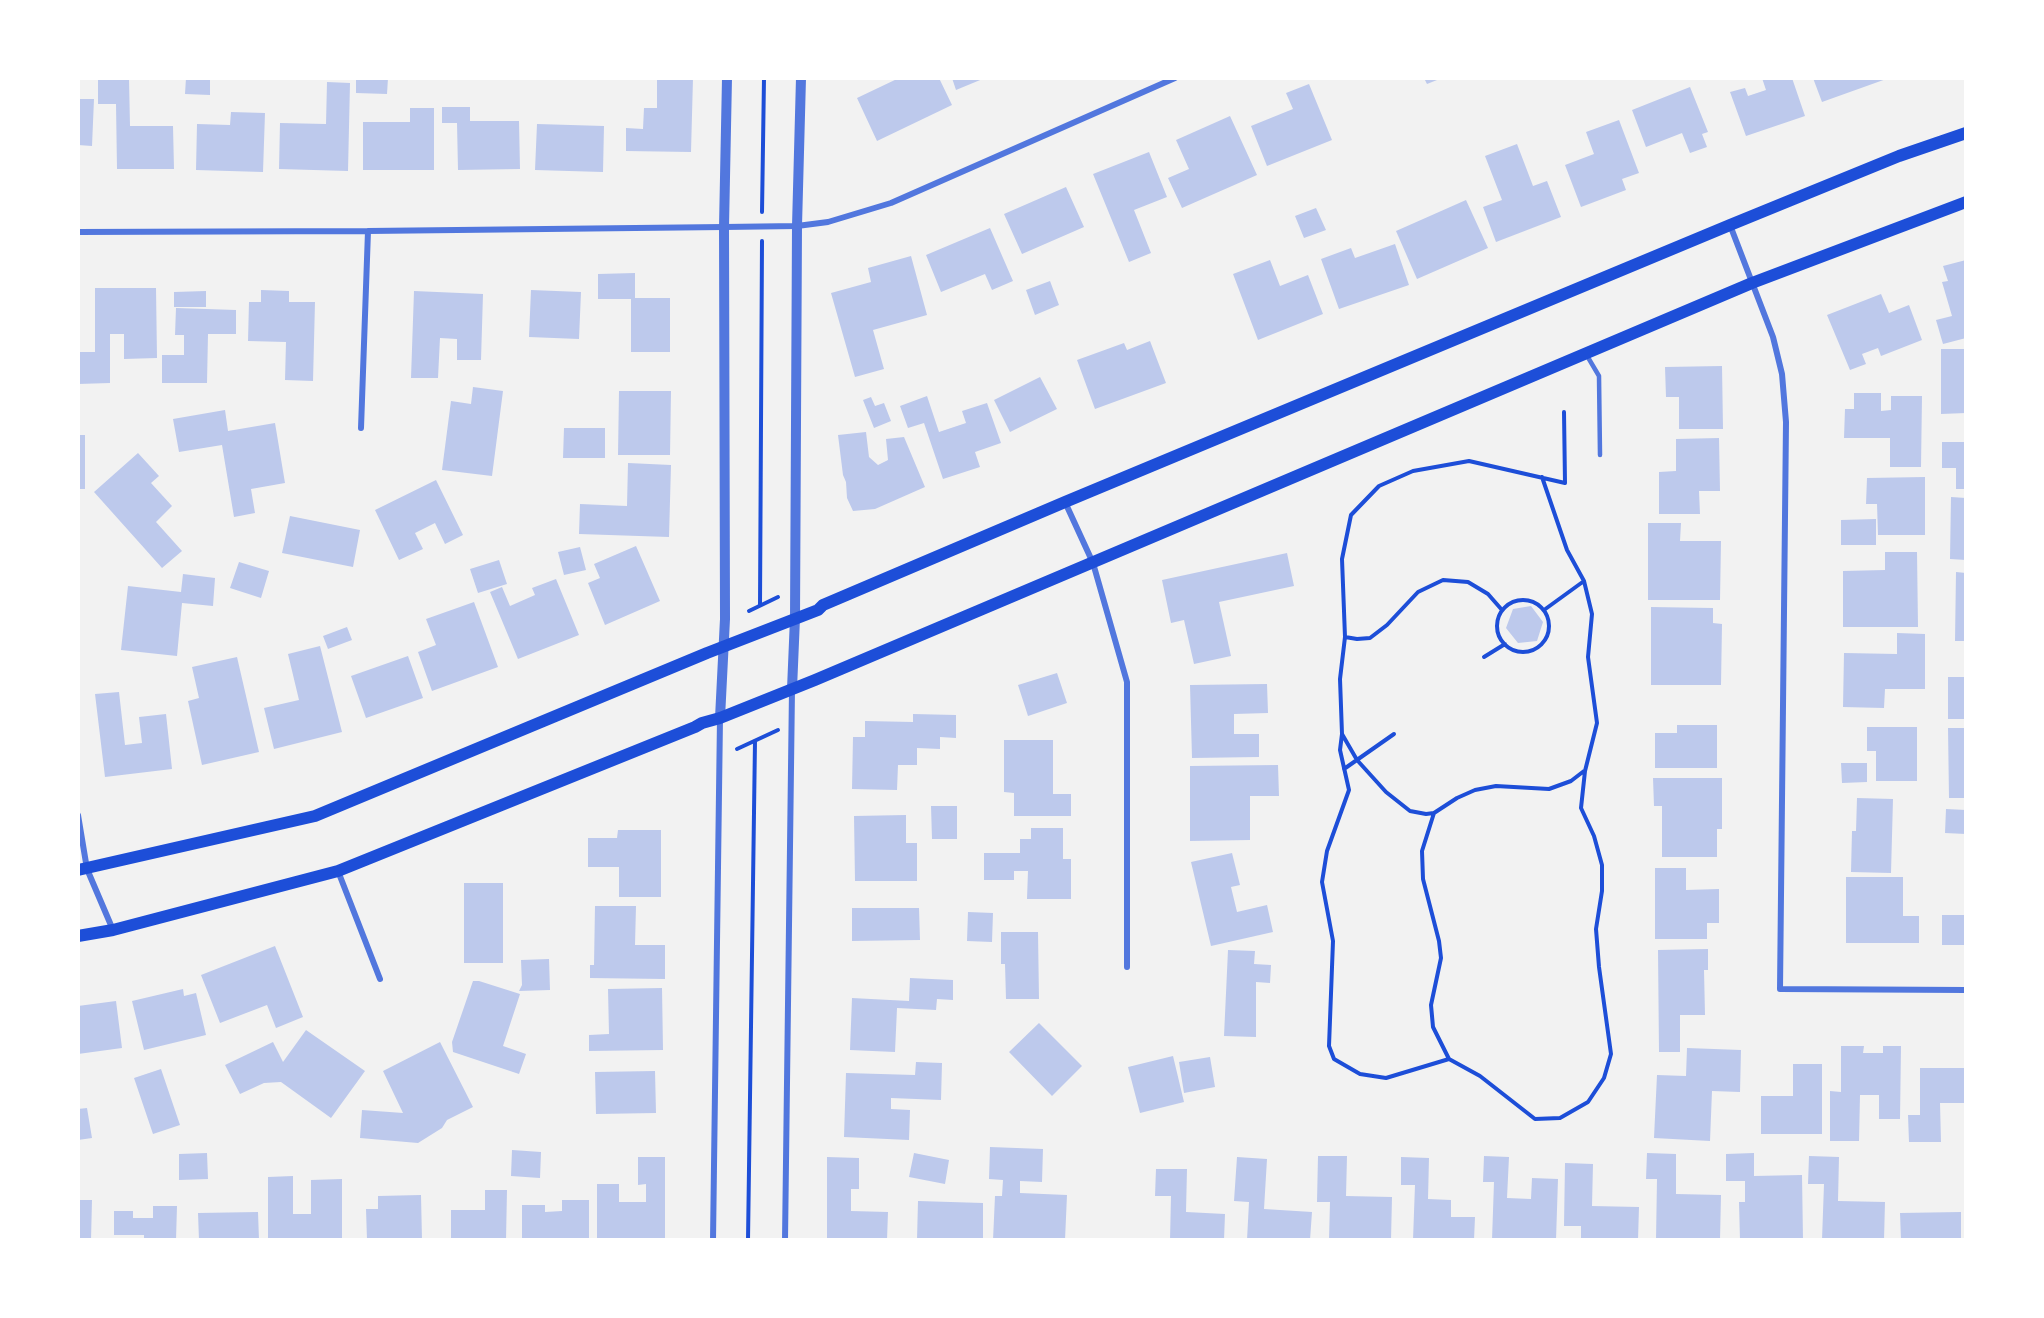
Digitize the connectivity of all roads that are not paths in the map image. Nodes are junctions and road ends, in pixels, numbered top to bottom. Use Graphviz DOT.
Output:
graph roads {
  1 [pos="728,78"];
  2 [pos="801,78"];
  3 [pos="1175,78"];
  4 [pos="1966,133"];
  5 [pos="1966,202"];
  6 [pos="1730,225"];
  7 [pos="797,226"];
  8 [pos="724,227"];
  9 [pos="368,231"];
  10 [pos="78,232"];
  11 [pos="1752,283"];
  12 [pos="1586,354"];
  13 [pos="361,428"];
  14 [pos="1600,455"];
  15 [pos="1065,502"];
  16 [pos="1093,563"];
  17 [pos="795,618"];
  18 [pos="725,647"];
  19 [pos="792,689"];
  20 [pos="720,718"];
  21 [pos="78,815"];
  22 [pos="82,870"];
  23 [pos="338,870"];
  24 [pos="113,930"];
  25 [pos="78,936"];
  26 [pos="1127,967"];
  27 [pos="380,979"];
  28 [pos="1966,990"];
  29 [pos="713,1240"];
  30 [pos="785,1240"];
  1 -- 8 [label="street"];
  2 -- 7 [label="street"];
  3 -- 7 [label="street"];
  4 -- 6 [label="main road"];
  5 -- 11 [label="main road"];
  6 -- 11 [label="street"];
  6 -- 15 [label="main road"];
  7 -- 8 [label="street"];
  7 -- 17 [label="street"];
  8 -- 9 [label="street"];
  8 -- 18 [label="street"];
  9 -- 10 [label="street"];
  9 -- 13 [label="street"];
  11 -- 12 [label="main road"];
  11 -- 28 [label="street"];
  12 -- 14 [label="lane"];
  12 -- 16 [label="main road"];
  15 -- 16 [label="street"];
  15 -- 17 [label="main road"];
  16 -- 19 [label="main road"];
  16 -- 26 [label="street"];
  17 -- 18 [label="main road"];
  17 -- 19 [label="street"];
  18 -- 20 [label="street"];
  18 -- 22 [label="main road"];
  19 -- 20 [label="main road"];
  19 -- 30 [label="street"];
  20 -- 23 [label="main road"];
  20 -- 29 [label="street"];
  21 -- 22 [label="street"];
  22 -- 24 [label="street"];
  23 -- 24 [label="main road"];
  23 -- 27 [label="street"];
  24 -- 25 [label="main road"];
}
